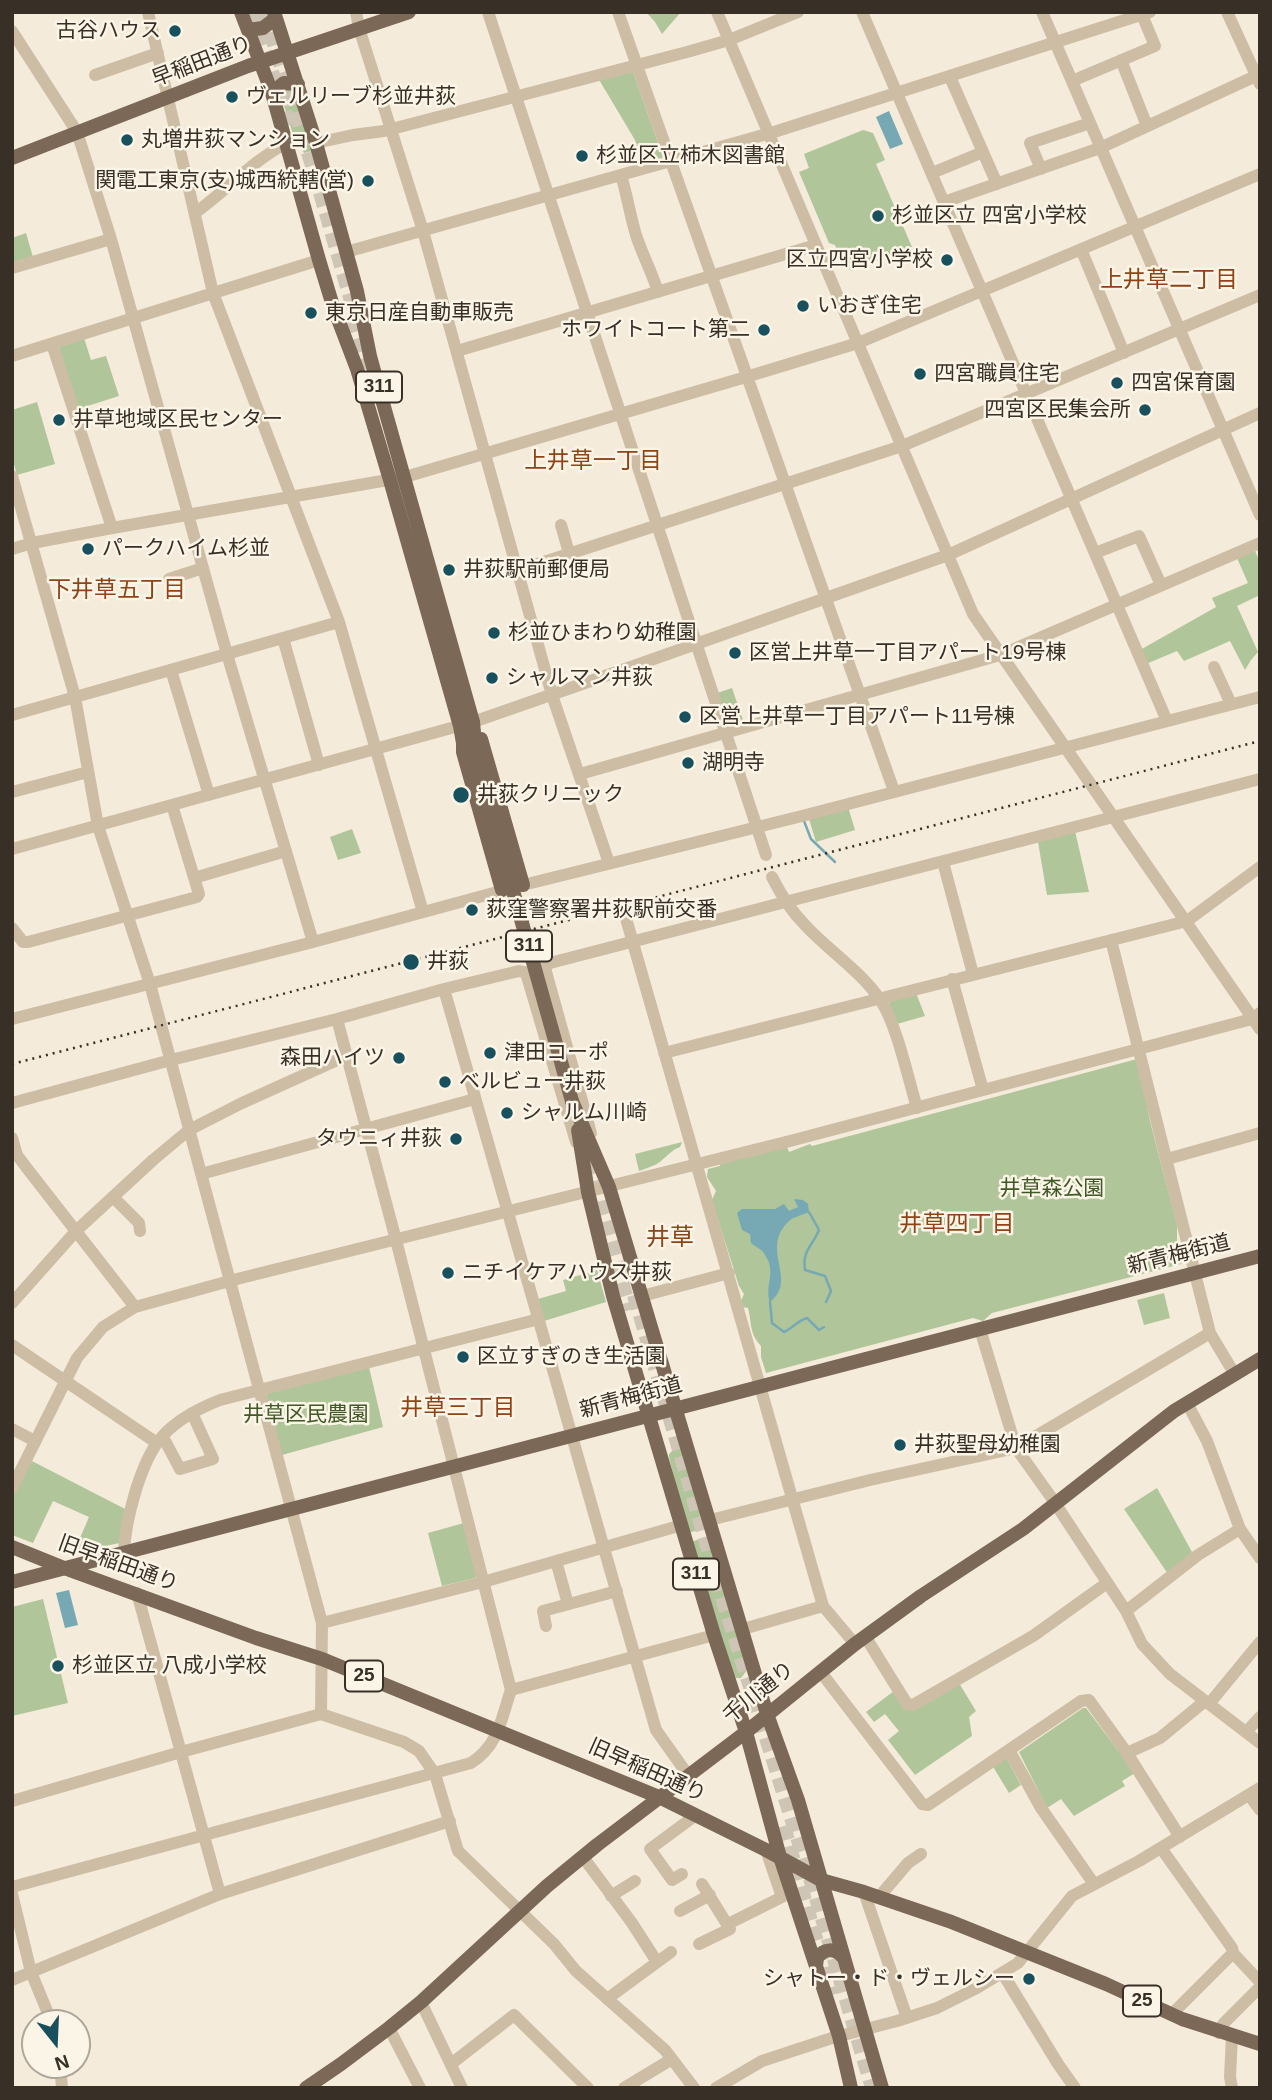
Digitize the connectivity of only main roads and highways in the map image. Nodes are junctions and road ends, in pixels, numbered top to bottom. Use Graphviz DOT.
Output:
graph roads {
  1 [pos="241,12"];
  2 [pos="409,12"];
  3 [pos="275,15"];
  4 [pos="248,30"];
  5 [pos="287,52"];
  6 [pos="261,61"];
  7 [pos="298,84"];
  8 [pos="272,93"];
  9 [pos="12,158"];
  10 [pos="398,478"];
  11 [pos="466,724"];
  12 [pos="523,885"];
  13 [pos="502,890"];
  14 [pos="572,1101"];
  15 [pos="619,1221"];
  16 [pos="596,1227"];
  17 [pos="1260,1256"];
  18 [pos="1260,1359"];
  19 [pos="675,1408"];
  20 [pos="648,1415"];
  21 [pos="687,1447"];
  22 [pos="661,1458"];
  23 [pos="12,1547"];
  24 [pos="64,1568"];
  25 [pos="12,1582"];
  26 [pos="752,1667"];
  27 [pos="728,1679"];
  28 [pos="767,1714"];
  29 [pos="746,1732"];
  30 [pos="785,1764"];
  31 [pos="757,1774"];
  32 [pos="659,1797"];
  33 [pos="780,1857"];
  34 [pos="821,1880"];
  35 [pos="834,1927"];
  36 [pos="807,1936"];
  37 [pos="843,1957"];
  38 [pos="816,1966"];
  39 [pos="1260,2044"];
  40 [pos="852,2067"];
  41 [pos="306,2088"];
  42 [pos="851,2088"];
  43 [pos="858,2088"];
  44 [pos="882,2088"];
  1 -- 4 [label="main road, 311"];
  2 -- 5 [label="main road, 早稲田通り"];
  3 -- 4 [label="main road"];
  3 -- 5 [label="main road, 311"];
  4 -- 6 [label="main road, 311"];
  5 -- 6 [label="main road, 早稲田通り"];
  5 -- 7 [label="main road, 311"];
  6 -- 8 [label="main road, 311"];
  6 -- 9 [label="main road, 早稲田通り"];
  7 -- 8 [label="main road"];
  7 -- 10 [label="main road, 311"];
  8 -- 10 [label="main road, 311"];
  10 -- 11 [label="main road, 311"];
  11 -- 12 [label="main road"];
  11 -- 13 [label="main road"];
  11 -- 14 [label="main road, 311, bridge"];
  14 -- 15 [label="main road, 311"];
  14 -- 16 [label="main road, 311"];
  15 -- 16 [label="main road"];
  15 -- 19 [label="main road, 311"];
  16 -- 20 [label="main road, 311"];
  17 -- 19 [label="main road, 新青梅街道"];
  18 -- 28 [label="main road, 千川通り"];
  19 -- 20 [label="main road, 新青梅街道"];
  19 -- 21 [label="main road, 311"];
  20 -- 22 [label="main road, 311"];
  20 -- 24 [label="main road, 新青梅街道"];
  21 -- 22 [label="main road"];
  21 -- 26 [label="main road, 311"];
  22 -- 27 [label="main road, 311"];
  23 -- 24 [label="main road, 旧早稲田通り / 25"];
  24 -- 25 [label="main road, 新青梅街道"];
  24 -- 32 [label="main road, 旧早稲田通り / 25"];
  26 -- 27 [label="main road"];
  26 -- 28 [label="main road, 311"];
  27 -- 29 [label="main road, 311"];
  28 -- 29 [label="main road, 千川通り"];
  28 -- 30 [label="main road, 311"];
  29 -- 31 [label="main road, 311"];
  29 -- 32 [label="main road, 千川通り"];
  30 -- 31 [label="main road"];
  30 -- 34 [label="main road, 311"];
  31 -- 33 [label="main road, 311"];
  32 -- 33 [label="main road, 旧早稲田通り / 25"];
  32 -- 41 [label="main road, 千川通り"];
  33 -- 34 [label="main road, 旧早稲田通り / 25"];
  33 -- 36 [label="main road, 311"];
  34 -- 35 [label="main road, 311"];
  34 -- 39 [label="main road, 旧早稲田通り / 25"];
  35 -- 36 [label="main road"];
  35 -- 37 [label="main road, 311"];
  36 -- 38 [label="main road, 311"];
  37 -- 38 [label="main road"];
  37 -- 44 [label="main road, 311"];
  38 -- 42 [label="main road, 311"];
  40 -- 43 [label="main road"];
}
